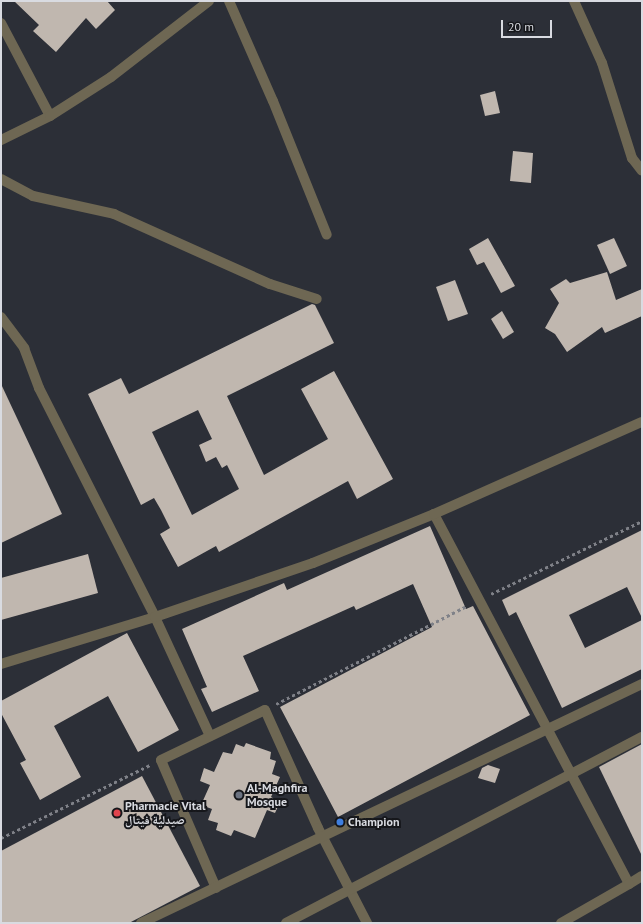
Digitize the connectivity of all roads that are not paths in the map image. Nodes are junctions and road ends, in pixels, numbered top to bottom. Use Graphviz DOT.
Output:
graph roads {
  1 [pos="209,1"];
  2 [pos="229,1"];
  3 [pos="574,1"];
  4 [pos="1,23"];
  5 [pos="50,116"];
  6 [pos="1,140"];
  7 [pos="642,171"];
  8 [pos="1,179"];
  9 [pos="326,235"];
  10 [pos="317,299"];
  11 [pos="1,317"];
  12 [pos="642,422"];
  13 [pos="434,514"];
  14 [pos="156,617"];
  15 [pos="1,664"];
  16 [pos="642,684"];
  17 [pos="548,730"];
  18 [pos="210,736"];
  19 [pos="642,737"];
  20 [pos="571,773"];
  21 [pos="323,837"];
  22 [pos="642,876"];
  23 [pos="629,884"];
  24 [pos="216,888"];
  25 [pos="350,890"];
  26 [pos="141,923"];
  27 [pos="286,923"];
  28 [pos="367,923"];
  29 [pos="561,923"];
  1 -- 5 [label="street"];
  2 -- 9 [label="street"];
  3 -- 7 [label="street"];
  4 -- 5 [label="street"];
  5 -- 6 [label="street"];
  8 -- 10 [label="street"];
  11 -- 14 [label="street"];
  12 -- 13 [label="street"];
  13 -- 14 [label="street"];
  13 -- 17 [label="street"];
  14 -- 15 [label="street"];
  14 -- 18 [label="street"];
  16 -- 17 [label="street"];
  17 -- 20 [label="street"];
  17 -- 21 [label="street"];
  18 -- 21 [label="street"];
  18 -- 24 [label="street"];
  19 -- 20 [label="street"];
  20 -- 23 [label="street"];
  20 -- 25 [label="street"];
  21 -- 24 [label="street"];
  21 -- 25 [label="street"];
  22 -- 23 [label="street"];
  23 -- 29 [label="street"];
  24 -- 26 [label="street"];
  25 -- 27 [label="street"];
  25 -- 28 [label="street"];
}
